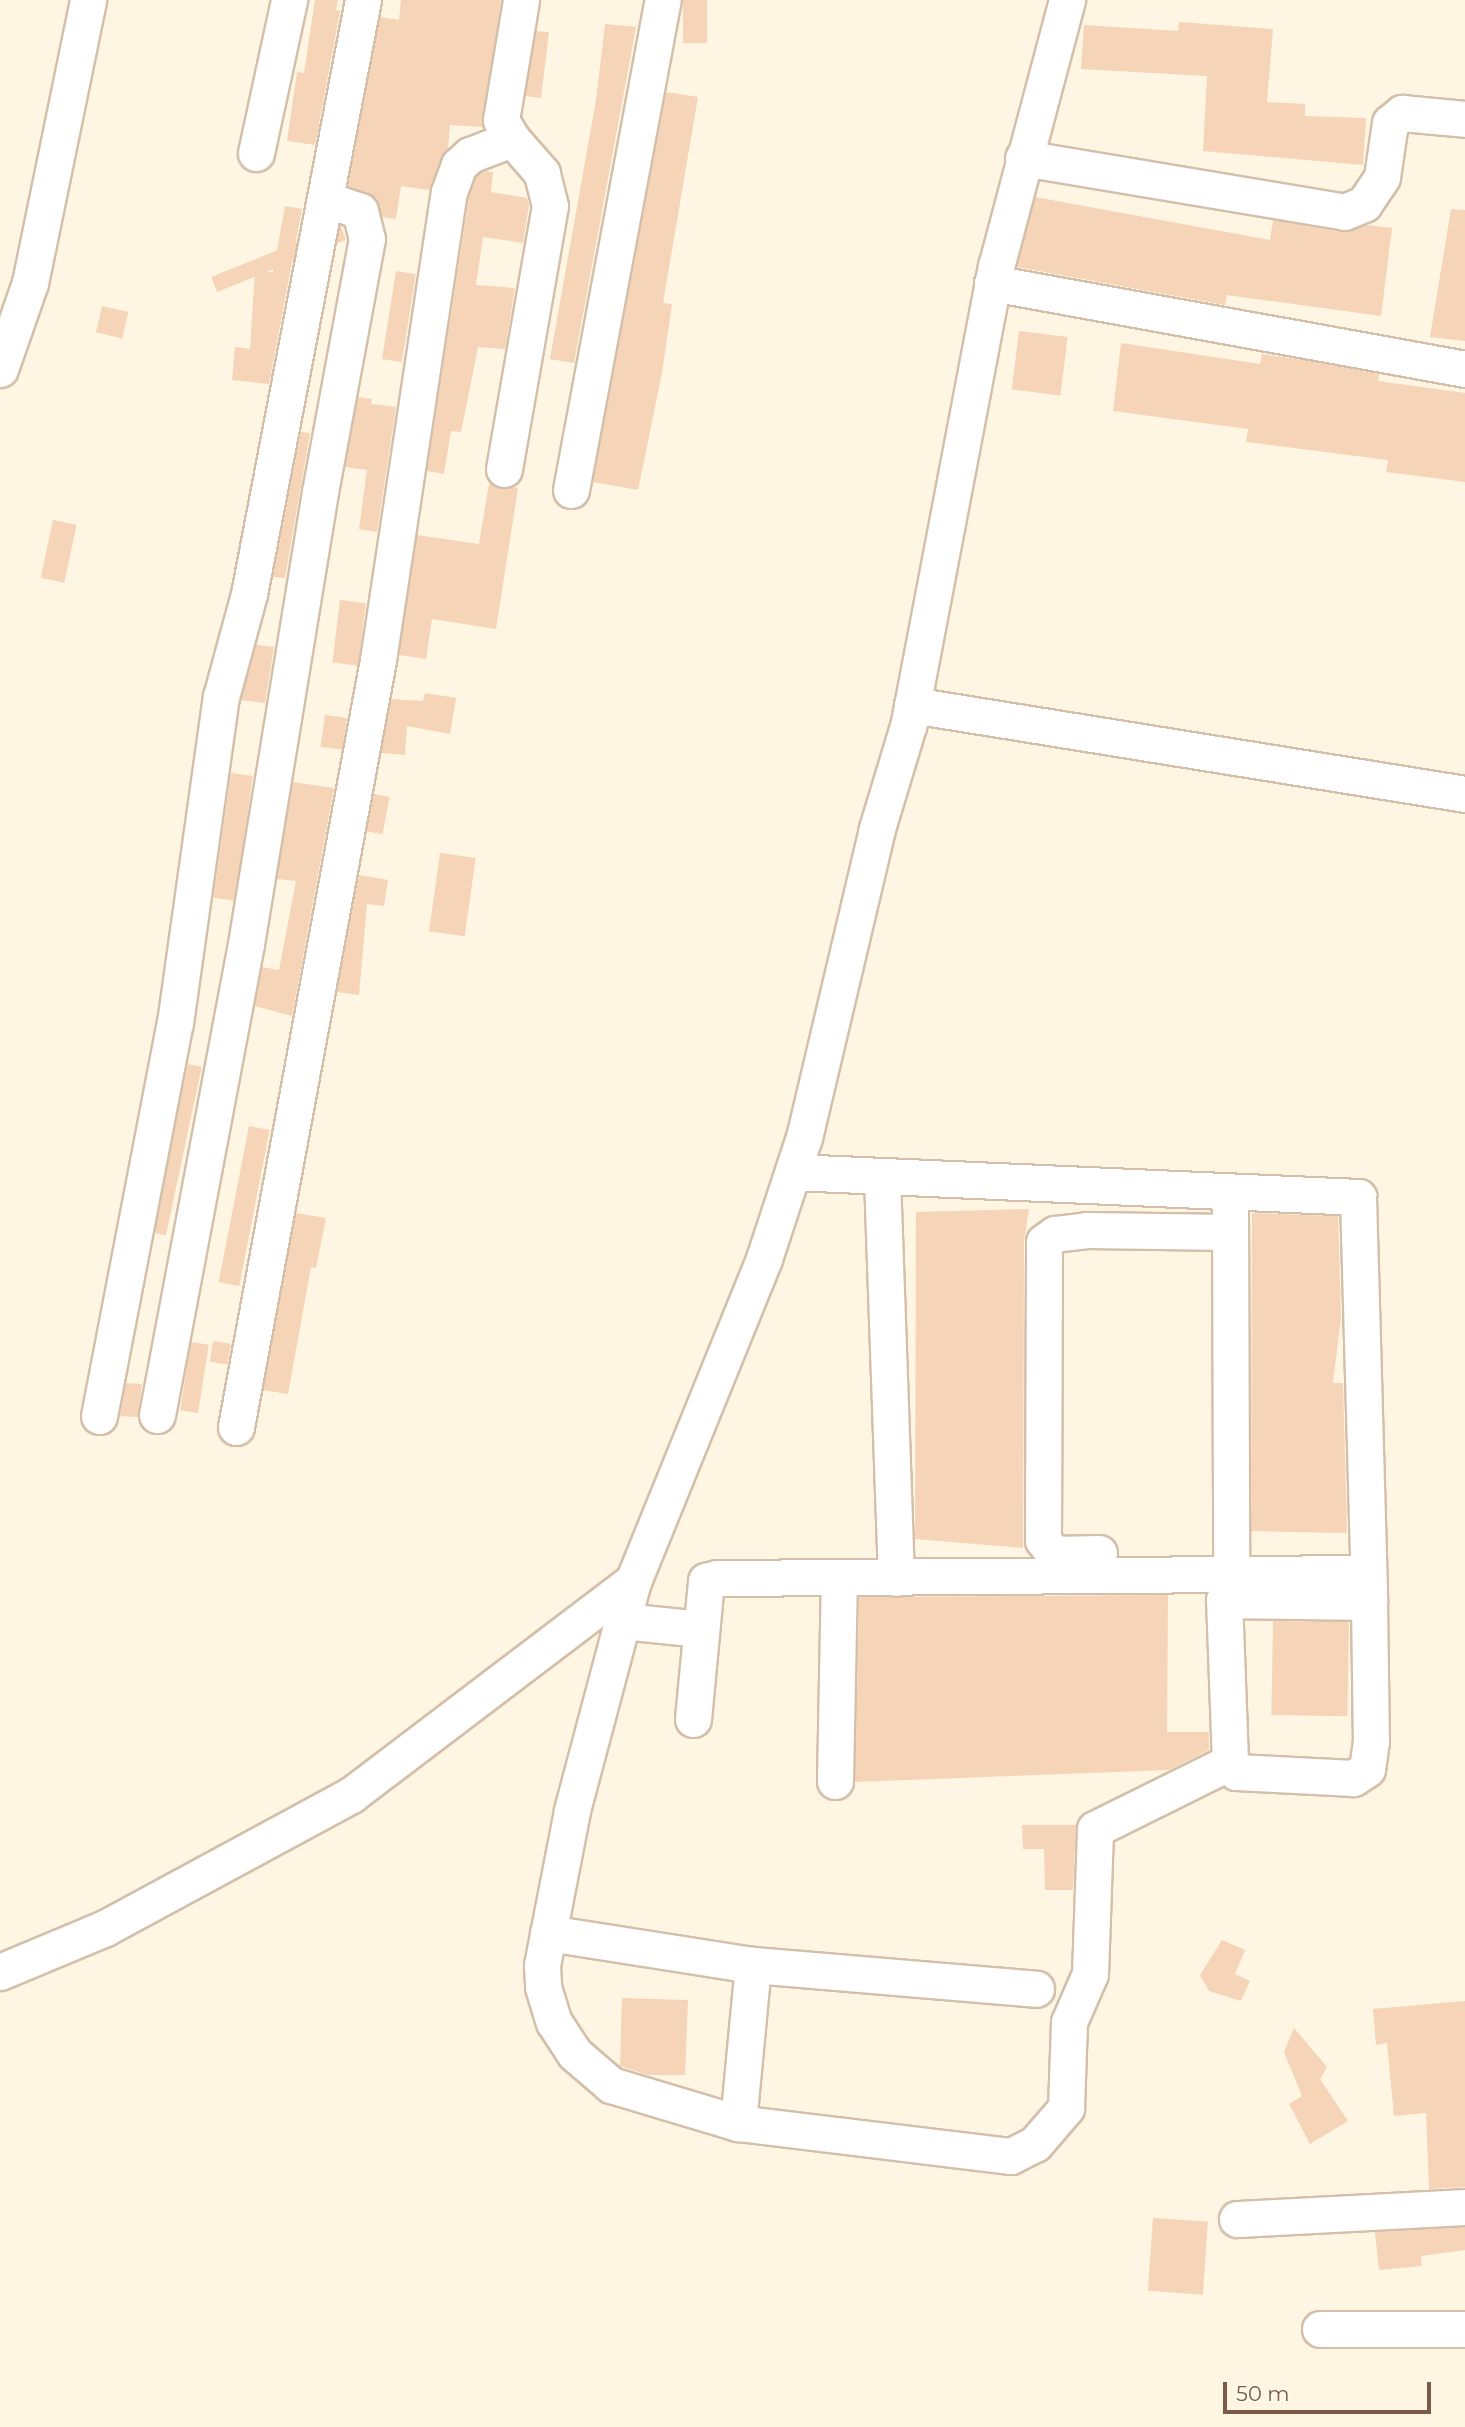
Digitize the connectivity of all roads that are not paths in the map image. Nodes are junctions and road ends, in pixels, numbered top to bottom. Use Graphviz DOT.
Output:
graph roads {
  1 [pos="88,0"];
  2 [pos="289,0"];
  3 [pos="363,0"];
  4 [pos="521,0"];
  5 [pos="663,0"];
  6 [pos="1067,0"];
  7 [pos="1465,119"];
  8 [pos="512,139"];
  9 [pos="256,153"];
  10 [pos="1023,158"];
  11 [pos="325,199"];
  12 [pos="992,283"];
  13 [pos="0,369"];
  14 [pos="1465,369"];
  15 [pos="504,469"];
  16 [pos="571,490"];
  17 [pos="912,705"];
  18 [pos="1465,794"];
  19 [pos="793,1172"];
  20 [pos="882,1177"];
  21 [pos="1230,1189"];
  22 [pos="1230,1232"];
  23 [pos="157,1415"];
  24 [pos="99,1416"];
  25 [pos="236,1427"];
  26 [pos="1231,1561"];
  27 [pos="839,1577"];
  28 [pos="896,1578"];
  29 [pos="633,1581"];
  30 [pos="1368,1588"];
  31 [pos="623,1621"];
  32 [pos="701,1629"];
  33 [pos="693,1719"];
  34 [pos="1230,1762"];
  35 [pos="835,1781"];
  36 [pos="548,1933"];
  37 [pos="753,1965"];
  38 [pos="0,1972"];
  39 [pos="1037,1989"];
  40 [pos="738,2123"];
  41 [pos="1465,2207"];
  42 [pos="1237,2218"];
  43 [pos="1320,2329"];
  44 [pos="1465,2329"];
  1 -- 13 [label="street"];
  2 -- 9 [label="street"];
  3 -- 11 [label="street"];
  4 -- 8 [label="street"];
  5 -- 16 [label="street"];
  6 -- 10 [label="street"];
  7 -- 10 [label="street"];
  8 -- 15 [label="street"];
  8 -- 25 [label="street"];
  10 -- 12 [label="street"];
  11 -- 23 [label="street"];
  11 -- 24 [label="street"];
  12 -- 14 [label="street"];
  12 -- 17 [label="street"];
  17 -- 18 [label="street"];
  17 -- 19 [label="street"];
  19 -- 20 [label="street"];
  19 -- 29 [label="street"];
  20 -- 21 [label="street"];
  20 -- 28 [label="street"];
  21 -- 22 [label="street"];
  21 -- 30 [label="street"];
  22 -- 26 [label="street"];
  22 -- 26 [label="street"];
  26 -- 28 [label="street"];
  26 -- 30 [label="street"];
  27 -- 28 [label="street"];
  27 -- 32 [label="street"];
  27 -- 35 [label="street"];
  29 -- 31 [label="street"];
  29 -- 38 [label="street"];
  30 -- 34 [label="street"];
  30 -- 34 [label="street"];
  31 -- 32 [label="street"];
  31 -- 36 [label="street"];
  32 -- 33 [label="street"];
  34 -- 40 [label="street"];
  36 -- 37 [label="street"];
  36 -- 40 [label="street"];
  37 -- 39 [label="street"];
  37 -- 40 [label="street"];
  41 -- 42 [label="street"];
  43 -- 44 [label="street"];
}
